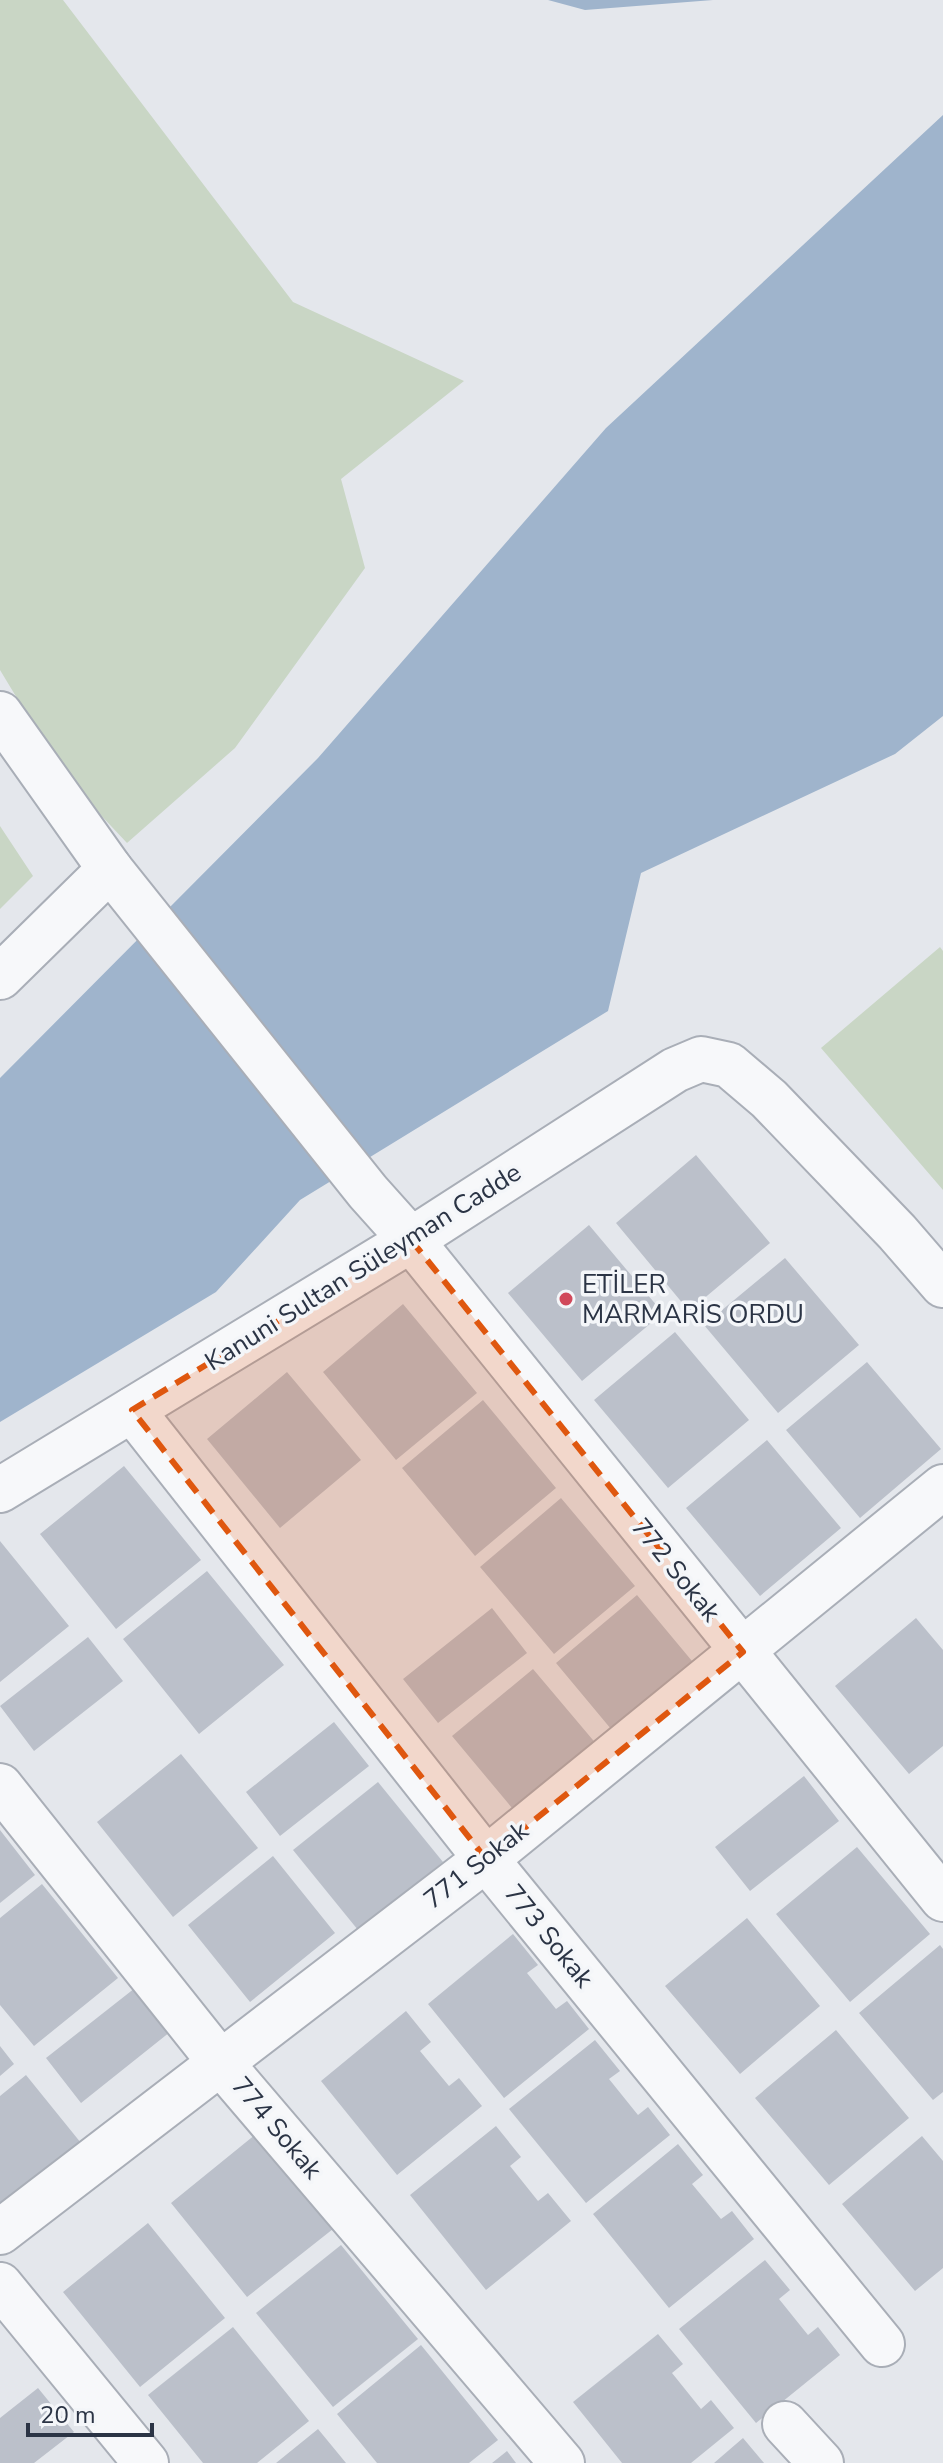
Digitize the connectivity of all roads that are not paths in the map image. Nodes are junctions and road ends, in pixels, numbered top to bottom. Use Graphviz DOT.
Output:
graph roads {
  1 [pos="0,714"];
  2 [pos="122,883"];
  3 [pos="0,977"];
  4 [pos="411,1240"];
  5 [pos="943,1285"];
  6 [pos="132,1410"];
  7 [pos="943,1487"];
  8 [pos="0,1490"];
  9 [pos="743,1652"];
  10 [pos="0,1786"];
  11 [pos="486,1859"];
  12 [pos="943,1899"];
  13 [pos="220,2062"];
  14 [pos="0,2232"];
  15 [pos="0,2285"];
  16 [pos="882,2344"];
  17 [pos="785,2424"];
  18 [pos="146,2463"];
  19 [pos="562,2463"];
  20 [pos="821,2463"];
  1 -- 2 [label="street, 772 Sokak"];
  2 -- 3 [label="street"];
  2 -- 4 [label="street, 772 Sokak"];
  4 -- 5 [label="street, Kanuni Sultan Süleyman Cadde"];
  4 -- 6 [label="street, Kanuni Sultan Süleyman Cadde"];
  4 -- 9 [label="street, 772 Sokak"];
  6 -- 8 [label="street, Kanuni Sultan Süleyman Cadde"];
  6 -- 11 [label="street, 773 Sokak"];
  7 -- 9 [label="street, 771 Sokak"];
  9 -- 11 [label="street, 771 Sokak"];
  9 -- 12 [label="street, 772 Sokak"];
  10 -- 13 [label="street, 774 Sokak"];
  11 -- 13 [label="street, 771 Sokak"];
  11 -- 16 [label="street, 773 Sokak"];
  13 -- 14 [label="street, 771 Sokak"];
  13 -- 19 [label="street, 774 Sokak"];
  15 -- 18 [label="street"];
  17 -- 20 [label="street"];
}
